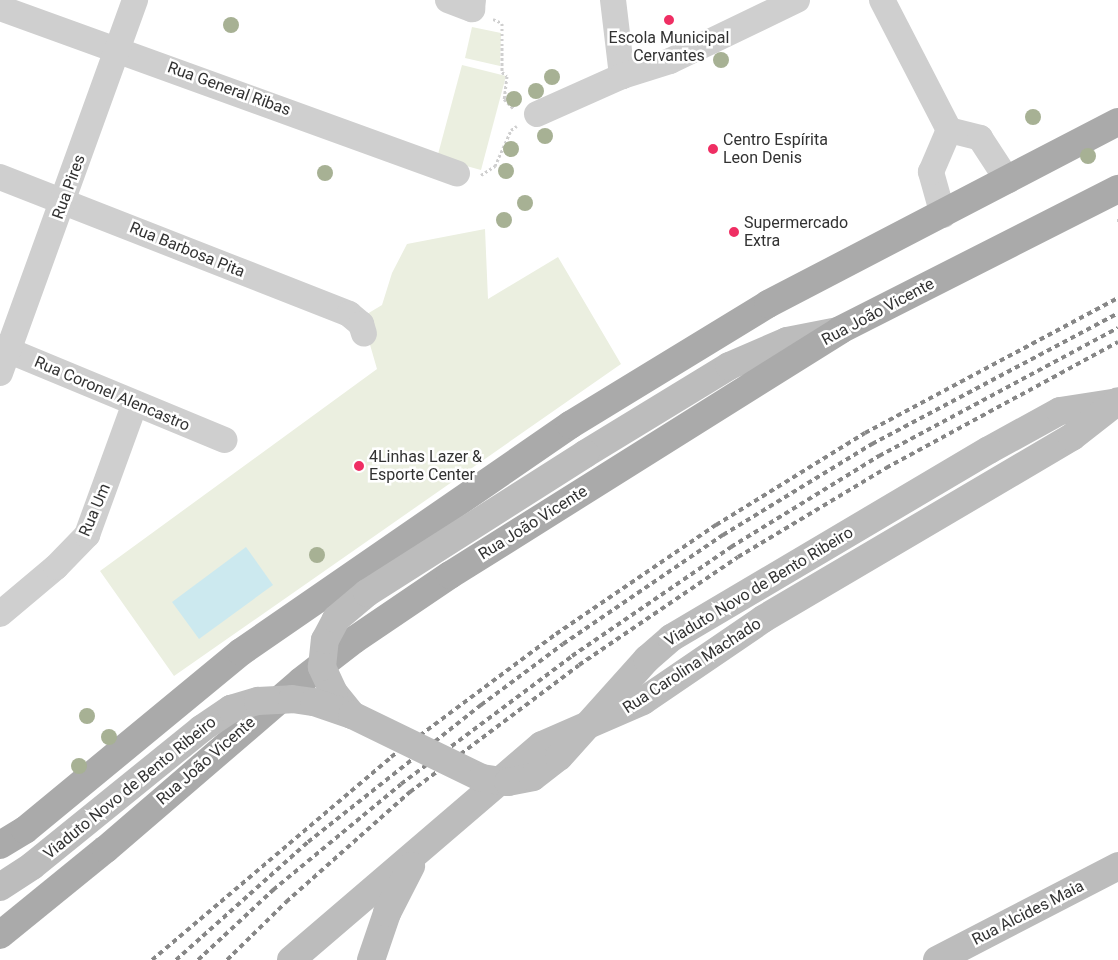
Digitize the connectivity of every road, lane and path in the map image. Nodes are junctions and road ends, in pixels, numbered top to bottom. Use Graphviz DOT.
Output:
graph roads {
  1 [pos="134,0"];
  2 [pos="448,0"];
  3 [pos="613,0"];
  4 [pos="797,0"];
  5 [pos="882,0"];
  6 [pos="473,4"];
  7 [pos="0,8"];
  8 [pos="118,48"];
  9 [pos="622,76"];
  10 [pos="537,114"];
  11 [pos="1118,122"];
  12 [pos="949,130"];
  13 [pos="456,173"];
  14 [pos="0,177"];
  15 [pos="1008,181"];
  16 [pos="1118,189"];
  17 [pos="64,202"];
  18 [pos="943,215"];
  19 [pos="840,330"];
  20 [pos="364,334"];
  21 [pos="3,357"];
  22 [pos="1116,402"];
  23 [pos="135,403"];
  24 [pos="224,440"];
  25 [pos="414,529"];
  26 [pos="450,575"];
  27 [pos="0,614"];
  28 [pos="352,715"];
  29 [pos="0,844"];
  30 [pos="422,850"];
  31 [pos="1118,866"];
  32 [pos="0,886"];
  33 [pos="0,935"];
  34 [pos="291,960"];
  35 [pos="371,960"];
  36 [pos="937,960"];
  1 -- 8 [label="street, Rua Pires"];
  2 -- 6 [label="street"];
  3 -- 9 [label="street"];
  4 -- 9 [label="street"];
  5 -- 12 [label="street"];
  6 -- 10 [label="path"];
  7 -- 8 [label="street, Rua General Ribas"];
  8 -- 13 [label="street, Rua General Ribas"];
  8 -- 17 [label="street, Rua Pires"];
  9 -- 10 [label="street"];
  10 -- 13 [label="path"];
  11 -- 15 [label="main road"];
  12 -- 15 [label="street"];
  12 -- 18 [label="street"];
  14 -- 17 [label="street, Rua Barbosa Pita"];
  15 -- 18 [label="main road"];
  16 -- 19 [label="main road, Rua João Vicente"];
  17 -- 20 [label="street, Rua Barbosa Pita"];
  17 -- 21 [label="street, Rua Pires"];
  18 -- 25 [label="main road"];
  19 -- 26 [label="main road, Rua João Vicente"];
  19 -- 28 [label="main road, Viaduto Novo de Bento Ribeiro, bridge"];
  21 -- 23 [label="street, Rua Coronel Alencastro"];
  22 -- 28 [label="main road, Viaduto Novo de Bento Ribeiro, bridge"];
  22 -- 30 [label="main road, Rua Carolina Machado"];
  23 -- 24 [label="street, Rua Coronel Alencastro"];
  23 -- 27 [label="street, Rua Um"];
  25 -- 26 [label="main road"];
  25 -- 29 [label="main road"];
  26 -- 33 [label="main road, Rua João Vicente"];
  28 -- 32 [label="main road, Viaduto Novo de Bento Ribeiro, bridge"];
  30 -- 34 [label="main road, Rua Carolina Machado"];
  30 -- 35 [label="main road"];
  31 -- 36 [label="main road, Rua Alcides Maia"];
}
